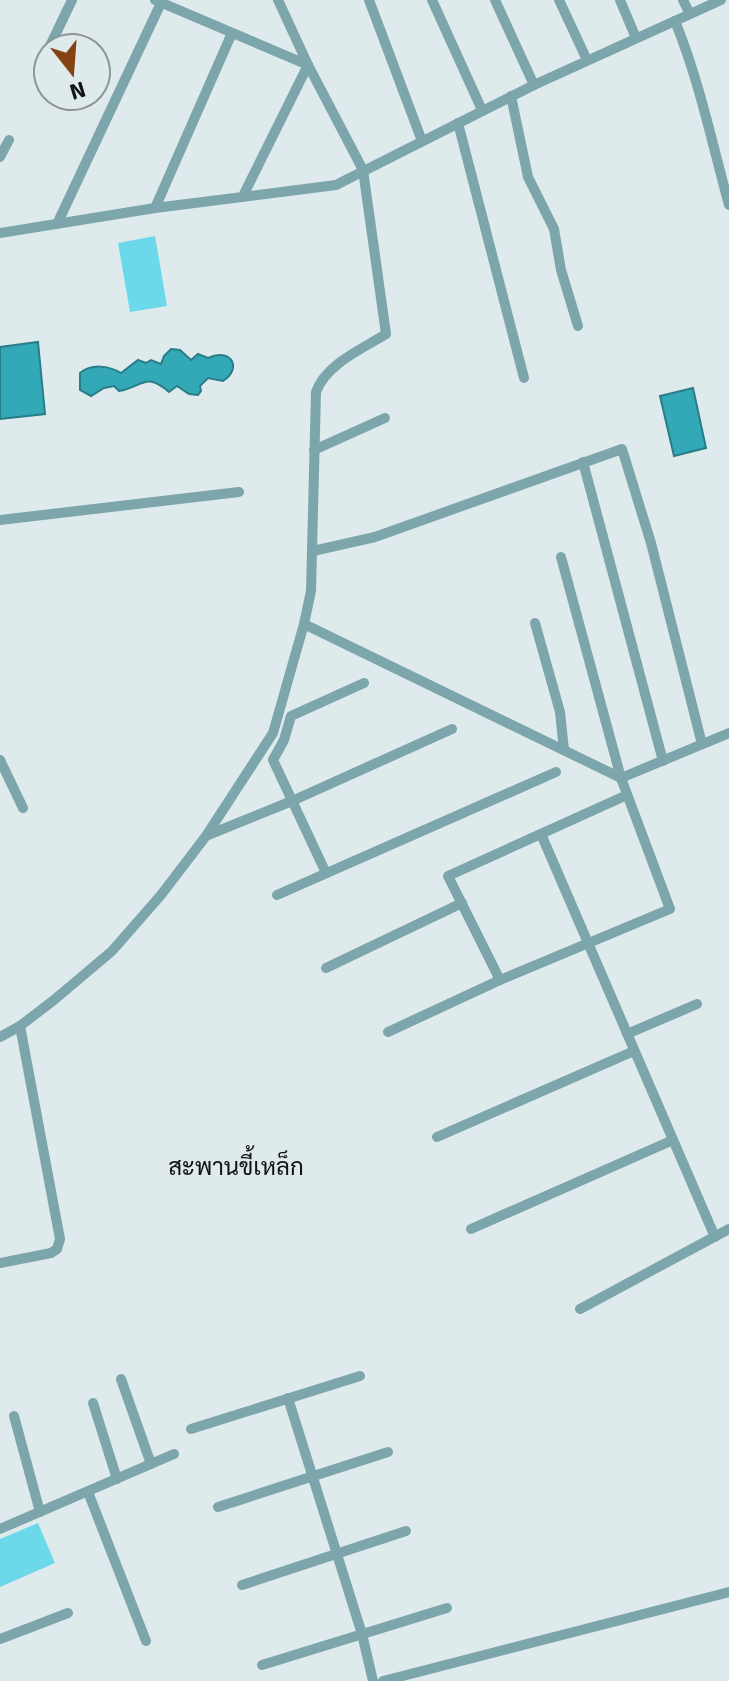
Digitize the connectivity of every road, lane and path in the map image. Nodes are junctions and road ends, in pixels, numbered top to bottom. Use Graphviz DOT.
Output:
graph roads {
  1 [pos="72,0"];
  2 [pos="278,0"];
  3 [pos="369,0"];
  4 [pos="432,0"];
  5 [pos="495,0"];
  6 [pos="559,0"];
  7 [pos="620,0"];
  8 [pos="683,0"];
  9 [pos="721,0"];
  10 [pos="158,1"];
  11 [pos="690,14"];
  12 [pos="675,21"];
  13 [pos="57,32"];
  14 [pos="232,33"];
  15 [pos="636,38"];
  16 [pos="587,60"];
  17 [pos="308,65"];
  18 [pos="534,85"];
  19 [pos="511,96"];
  20 [pos="482,110"];
  21 [pos="458,123"];
  22 [pos="9,140"];
  23 [pos="422,141"];
  24 [pos="0,157"];
  25 [pos="363,170"];
  26 [pos="243,196"];
  27 [pos="729,205"];
  28 [pos="155,208"];
  29 [pos="57,224"];
  30 [pos="0,233"];
  31 [pos="578,326"];
  32 [pos="524,378"];
  33 [pos="385,418"];
  34 [pos="314,450"];
  35 [pos="583,462"];
  36 [pos="239,492"];
  37 [pos="0,520"];
  38 [pos="313,551"];
  39 [pos="561,557"];
  40 [pos="535,623"];
  41 [pos="304,624"];
  42 [pos="364,683"];
  43 [pos="452,729"];
  44 [pos="729,733"];
  45 [pos="702,744"];
  46 [pos="564,750"];
  47 [pos="0,760"];
  48 [pos="663,761"];
  49 [pos="556,772"];
  50 [pos="621,778"];
  51 [pos="627,795"];
  52 [pos="292,801"];
  53 [pos="23,808"];
  54 [pos="541,834"];
  55 [pos="206,836"];
  56 [pos="326,873"];
  57 [pos="277,895"];
  58 [pos="462,903"];
  59 [pos="587,943"];
  60 [pos="326,968"];
  61 [pos="500,980"];
  62 [pos="697,1004"];
  63 [pos="20,1026"];
  64 [pos="388,1032"];
  65 [pos="627,1034"];
  66 [pos="0,1037"];
  67 [pos="634,1051"];
  68 [pos="437,1137"];
  69 [pos="673,1140"];
  70 [pos="471,1229"];
  71 [pos="729,1229"];
  72 [pos="715,1237"];
  73 [pos="0,1263"];
  74 [pos="580,1309"];
  75 [pos="360,1376"];
  76 [pos="121,1379"];
  77 [pos="288,1398"];
  78 [pos="93,1403"];
  79 [pos="14,1416"];
  80 [pos="191,1429"];
  81 [pos="388,1452"];
  82 [pos="174,1454"];
  83 [pos="151,1464"];
  84 [pos="313,1476"];
  85 [pos="117,1479"];
  86 [pos="88,1492"];
  87 [pos="218,1507"];
  88 [pos="40,1512"];
  89 [pos="0,1529"];
  90 [pos="406,1531"];
  91 [pos="337,1553"];
  92 [pos="242,1585"];
  93 [pos="729,1592"];
  94 [pos="447,1608"];
  95 [pos="68,1613"];
  96 [pos="362,1634"];
  97 [pos="0,1639"];
  98 [pos="146,1641"];
  99 [pos="262,1665"];
  100 [pos="373,1681"];
  101 [pos="383,1681"];
  1 -- 13 [label="street"];
  2 -- 17 [label="street"];
  3 -- 23 [label="street"];
  4 -- 20 [label="street"];
  5 -- 18 [label="street"];
  6 -- 16 [label="street"];
  7 -- 15 [label="street"];
  8 -- 11 [label="street"];
  9 -- 11 [label="street"];
  10 -- 14 [label="street"];
  10 -- 29 [label="street"];
  11 -- 12 [label="street"];
  12 -- 15 [label="street"];
  12 -- 27 [label="street"];
  14 -- 17 [label="street"];
  14 -- 28 [label="street"];
  15 -- 16 [label="street"];
  16 -- 18 [label="street"];
  17 -- 25 [label="street"];
  17 -- 26 [label="street"];
  18 -- 19 [label="street"];
  19 -- 20 [label="street"];
  19 -- 31 [label="street"];
  20 -- 21 [label="street"];
  21 -- 23 [label="street"];
  21 -- 32 [label="street"];
  22 -- 24 [label="street"];
  23 -- 25 [label="street"];
  25 -- 26 [label="street"];
  25 -- 34 [label="street"];
  26 -- 28 [label="street"];
  28 -- 29 [label="street"];
  29 -- 30 [label="street"];
  33 -- 34 [label="street"];
  34 -- 38 [label="street"];
  35 -- 38 [label="street"];
  35 -- 45 [label="street"];
  35 -- 48 [label="street"];
  36 -- 37 [label="street"];
  38 -- 41 [label="street"];
  39 -- 50 [label="street"];
  40 -- 46 [label="street"];
  41 -- 46 [label="street"];
  41 -- 55 [label="street"];
  42 -- 52 [label="street"];
  43 -- 52 [label="street"];
  44 -- 45 [label="street"];
  45 -- 48 [label="street"];
  46 -- 50 [label="street"];
  47 -- 53 [label="street"];
  48 -- 50 [label="street"];
  49 -- 56 [label="street"];
  50 -- 51 [label="street"];
  51 -- 54 [label="street"];
  51 -- 59 [label="street"];
  52 -- 55 [label="street"];
  52 -- 56 [label="street"];
  54 -- 58 [label="street"];
  54 -- 59 [label="street"];
  55 -- 63 [label="street"];
  56 -- 57 [label="street"];
  58 -- 60 [label="street"];
  58 -- 61 [label="street"];
  59 -- 61 [label="street"];
  59 -- 65 [label="street"];
  61 -- 64 [label="street"];
  62 -- 65 [label="street"];
  63 -- 66 [label="street"];
  63 -- 73 [label="street"];
  65 -- 67 [label="street"];
  67 -- 68 [label="street"];
  67 -- 69 [label="street"];
  69 -- 70 [label="street"];
  69 -- 72 [label="street"];
  71 -- 72 [label="street"];
  72 -- 74 [label="street"];
  75 -- 77 [label="street"];
  76 -- 83 [label="street"];
  77 -- 80 [label="street"];
  77 -- 84 [label="street"];
  78 -- 85 [label="street"];
  79 -- 88 [label="street"];
  81 -- 84 [label="street"];
  82 -- 83 [label="street"];
  83 -- 85 [label="street"];
  84 -- 87 [label="street"];
  84 -- 91 [label="street"];
  85 -- 86 [label="street"];
  86 -- 88 [label="street"];
  86 -- 98 [label="street"];
  88 -- 89 [label="street"];
  90 -- 91 [label="street"];
  91 -- 92 [label="street"];
  91 -- 96 [label="street"];
  93 -- 101 [label="street"];
  94 -- 96 [label="street"];
  95 -- 97 [label="street"];
  96 -- 99 [label="street"];
  96 -- 100 [label="street"];
}
